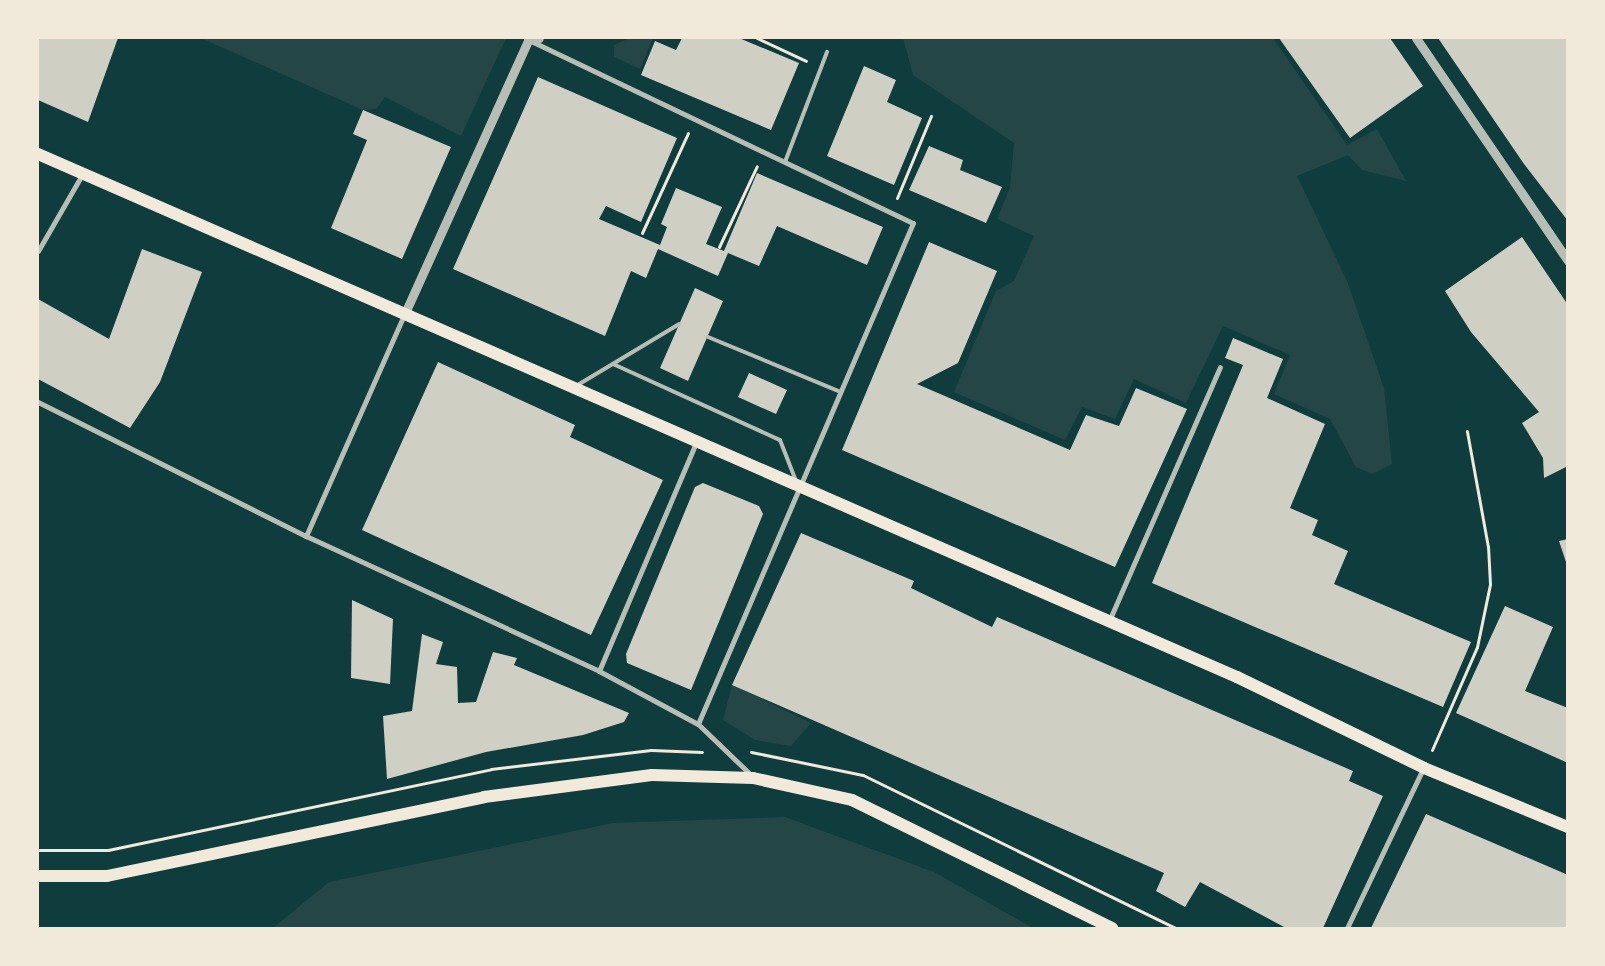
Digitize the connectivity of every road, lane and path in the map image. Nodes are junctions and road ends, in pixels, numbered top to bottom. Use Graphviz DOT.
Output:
graph roads {
  1 [pos="539,38"];
  2 [pos="757,38"];
  3 [pos="1416,38"];
  4 [pos="528,39"];
  5 [pos="827,52"];
  6 [pos="820,68"];
  7 [pos="931,116"];
  8 [pos="694,119"];
  9 [pos="764,152"];
  10 [pos="38,154"];
  11 [pos="784,162"];
  12 [pos="84,173"];
  13 [pos="891,213"];
  14 [pos="642,233"];
  15 [pos="719,247"];
  16 [pos="38,250"];
  17 [pos="1568,261"];
  18 [pos="405,313"];
  19 [pos="679,324"];
  20 [pos="708,337"];
  21 [pos="613,364"];
  22 [pos="1220,367"];
  23 [pos="574,388"];
  24 [pos="841,392"];
  25 [pos="38,402"];
  26 [pos="1467,431"];
  27 [pos="696,443"];
  28 [pos="800,490"];
  29 [pos="306,536"];
  30 [pos="1108,623"];
  31 [pos="599,672"];
  32 [pos="698,724"];
  33 [pos="728,753"];
  34 [pos="1424,768"];
  35 [pos="753,778"];
  36 [pos="1568,828"];
  37 [pos="38,850"];
  38 [pos="38,876"];
  39 [pos="1112,928"];
  40 [pos="1175,928"];
  41 [pos="1347,928"];
  1 -- 4 [label="street"];
  2 -- 6 [label="path"];
  3 -- 17 [label="street"];
  4 -- 8 [label="street"];
  4 -- 18 [label="street"];
  5 -- 6 [label="lane"];
  6 -- 11 [label="lane"];
  7 -- 13 [label="path"];
  8 -- 9 [label="street"];
  8 -- 14 [label="path"];
  9 -- 11 [label="street"];
  9 -- 15 [label="path"];
  10 -- 12 [label="main road"];
  11 -- 13 [label="street"];
  12 -- 16 [label="street"];
  12 -- 18 [label="main road"];
  13 -- 24 [label="street"];
  18 -- 23 [label="main road"];
  18 -- 29 [label="street"];
  19 -- 21 [label="lane"];
  20 -- 24 [label="lane"];
  21 -- 23 [label="lane"];
  21 -- 28 [label="lane"];
  22 -- 30 [label="street"];
  23 -- 27 [label="main road"];
  24 -- 28 [label="street"];
  25 -- 29 [label="street"];
  26 -- 34 [label="path"];
  27 -- 28 [label="main road"];
  27 -- 31 [label="street"];
  28 -- 30 [label="main road"];
  28 -- 32 [label="street"];
  29 -- 31 [label="street"];
  30 -- 34 [label="main road"];
  31 -- 32 [label="street"];
  32 -- 33 [label="street"];
  33 -- 35 [label="street"];
  33 -- 37 [label="path"];
  33 -- 40 [label="path"];
  34 -- 36 [label="main road"];
  34 -- 41 [label="street"];
  35 -- 38 [label="main road"];
  35 -- 39 [label="main road"];
}
